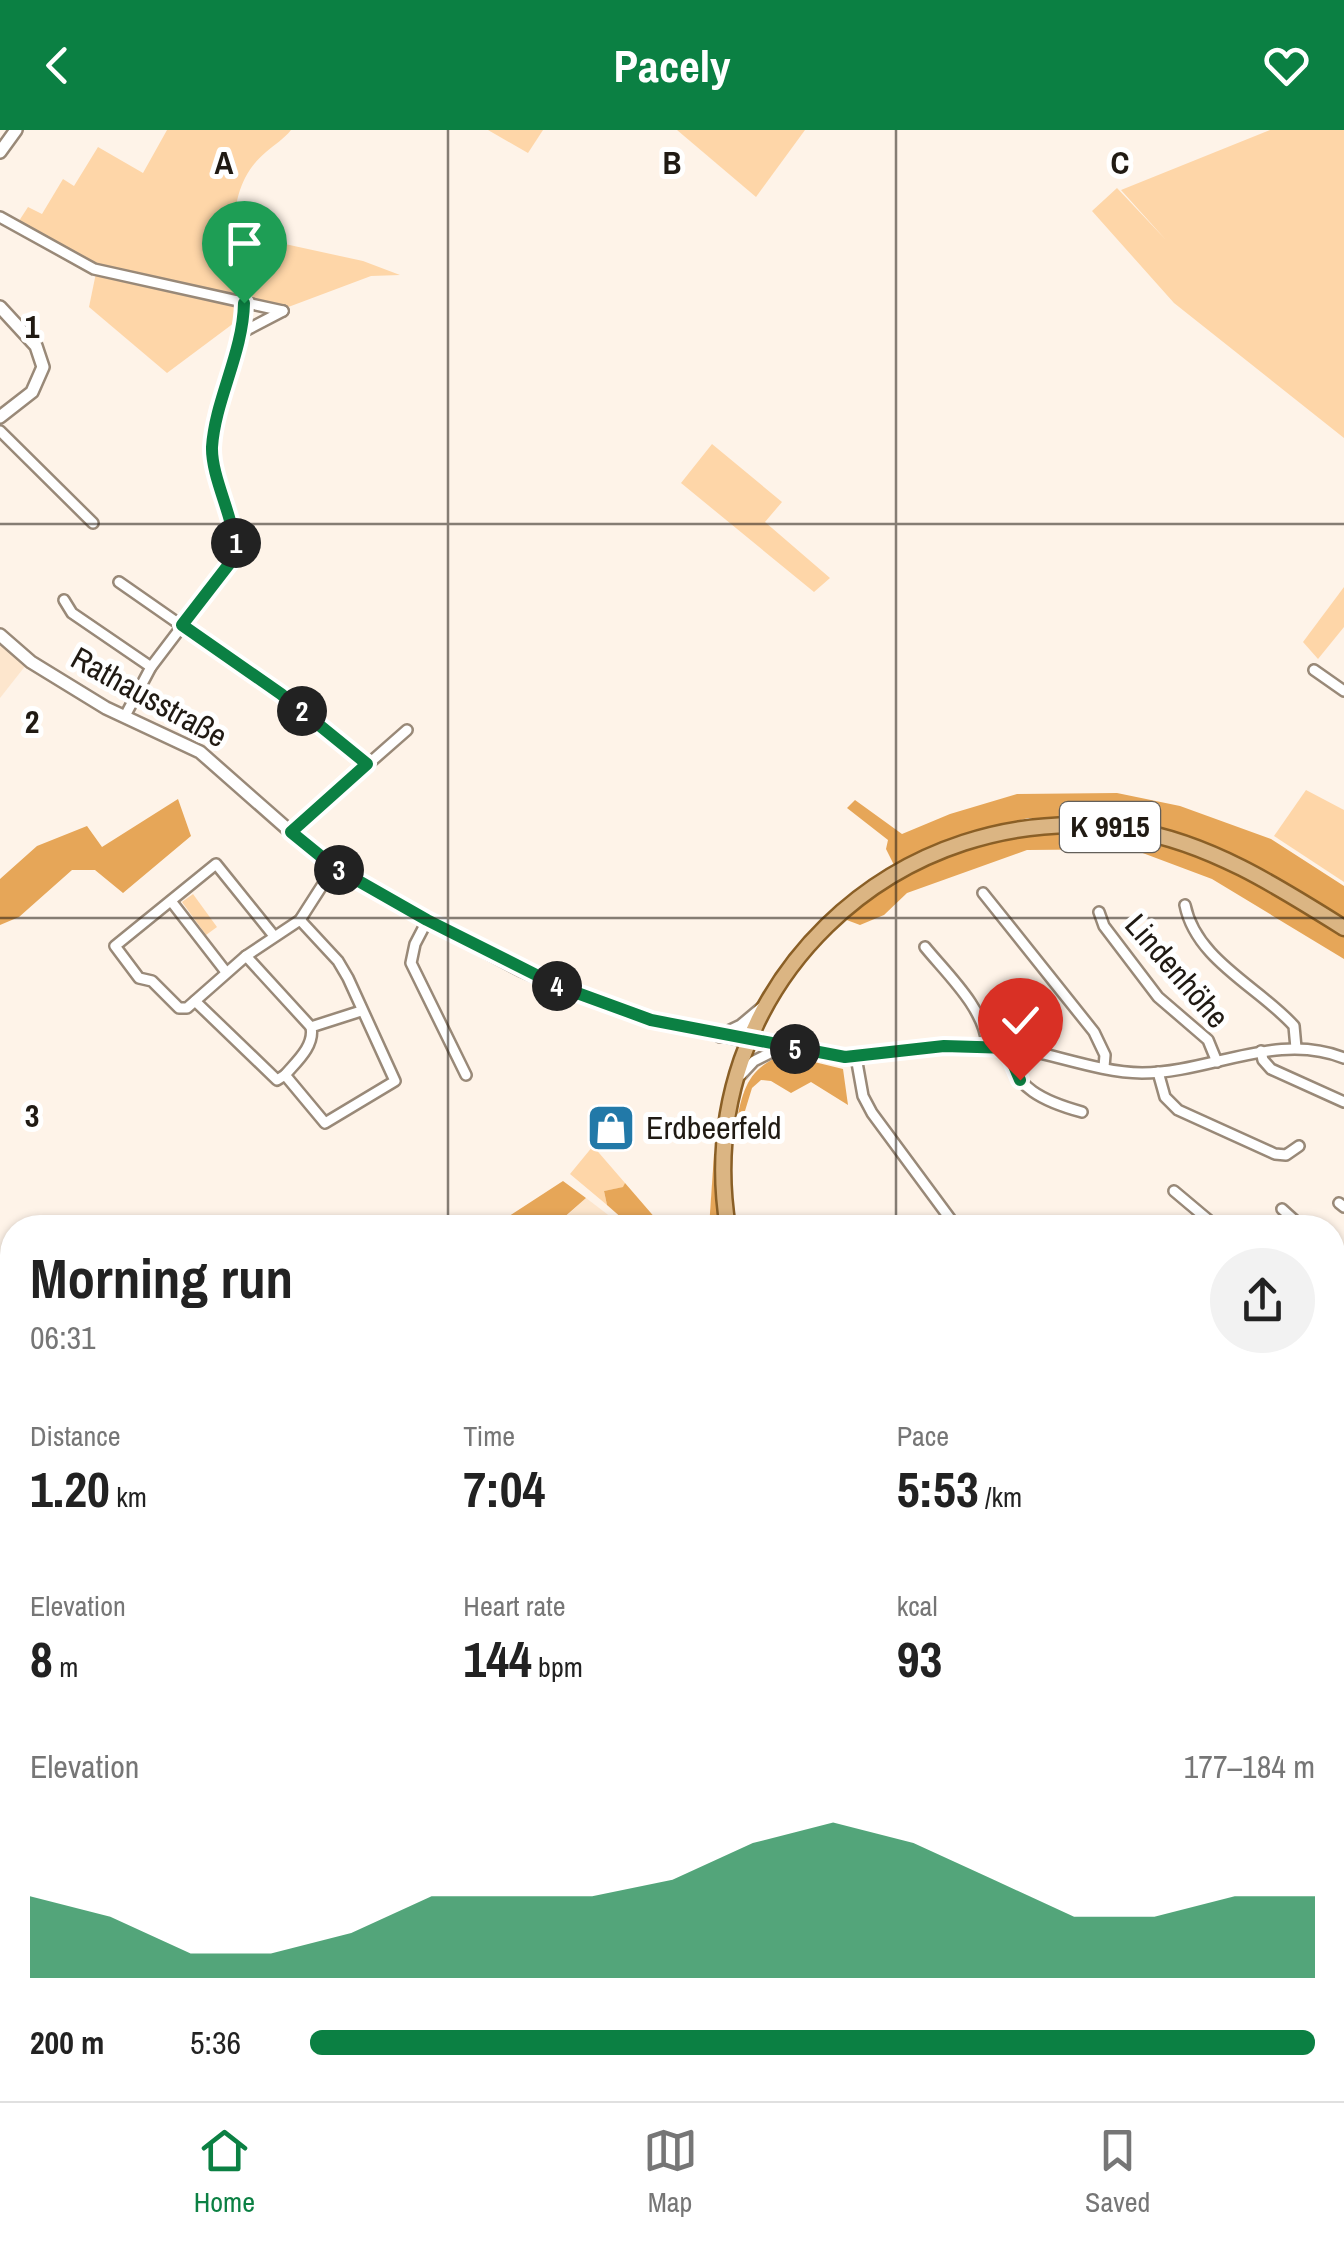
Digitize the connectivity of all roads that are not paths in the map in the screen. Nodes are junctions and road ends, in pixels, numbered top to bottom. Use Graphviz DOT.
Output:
graph roads {
  1 [pos="16,130"];
  2 [pos="0,152"];
  3 [pos="0,218"];
  4 [pos="244,303"];
  5 [pos="0,308"];
  6 [pos="241,333"];
  7 [pos="0,417"];
  8 [pos="0,431"];
  9 [pos="94,522"];
  10 [pos="118,582"];
  11 [pos="64,600"];
  12 [pos="182,625"];
  13 [pos="0,635"];
  14 [pos="151,668"];
  15 [pos="1314,670"];
  16 [pos="1344,692"];
  17 [pos="124,716"];
  18 [pos="407,730"];
  19 [pos="367,764"];
  20 [pos="291,832"];
  21 [pos="334,867"];
  22 [pos="982,894"];
  23 [pos="171,902"];
  24 [pos="1184,905"];
  25 [pos="1099,912"];
  26 [pos="300,920"];
  27 [pos="427,920"];
  28 [pos="1344,928"];
  29 [pos="274,936"];
  30 [pos="925,947"];
  31 [pos="246,956"];
  32 [pos="226,972"];
  33 [pos="195,1001"];
  34 [pos="766,1004"];
  35 [pos="361,1011"];
  36 [pos="312,1027"];
  37 [pos="720,1036"];
  38 [pos="749,1041"];
  39 [pos="986,1044"];
  40 [pos="782,1047"];
  41 [pos="1010,1048"];
  42 [pos="1296,1048"];
  43 [pos="1261,1051"];
  44 [pos="856,1058"];
  45 [pos="1344,1058"];
  46 [pos="1216,1062"];
  47 [pos="1104,1067"];
  48 [pos="1158,1072"];
  49 [pos="466,1075"];
  50 [pos="285,1076"];
  51 [pos="734,1085"];
  52 [pos="1344,1102"];
  53 [pos="1082,1112"];
  54 [pos="1299,1146"];
  55 [pos="1174,1191"];
  56 [pos="1282,1209"];
  57 [pos="727,1215"];
  58 [pos="947,1215"];
  59 [pos="1207,1215"];
  60 [pos="1294,1215"];
  1 -- 2 [label="street"];
  3 -- 4 [label="street"];
  4 -- 6 [label="street"];
  4 -- 6 [label="street"];
  5 -- 7 [label="street"];
  6 -- 12 [label="street"];
  8 -- 9 [label="street"];
  10 -- 12 [label="street"];
  11 -- 14 [label="street"];
  12 -- 14 [label="street"];
  12 -- 19 [label="street"];
  13 -- 17 [label="street, Rathausstraße"];
  14 -- 17 [label="street"];
  15 -- 16 [label="street"];
  17 -- 20 [label="street, Rathausstraße"];
  18 -- 19 [label="street"];
  19 -- 20 [label="street"];
  20 -- 21 [label="street, Rathausstraße"];
  21 -- 26 [label="street"];
  21 -- 27 [label="street, Rathausstraße"];
  22 -- 47 [label="street"];
  23 -- 29 [label="street"];
  23 -- 32 [label="street"];
  23 -- 33 [label="street"];
  24 -- 42 [label="street, Lindenhöhe"];
  25 -- 46 [label="street, Lindenhöhe"];
  26 -- 29 [label="street"];
  26 -- 35 [label="street"];
  27 -- 37 [label="street, Rathausstraße"];
  27 -- 49 [label="street"];
  28 -- 34 [label="main road, K 9915"];
  29 -- 31 [label="street"];
  30 -- 39 [label="street"];
  31 -- 32 [label="street"];
  31 -- 36 [label="street"];
  32 -- 33 [label="street"];
  33 -- 50 [label="street"];
  34 -- 37 [label="street"];
  34 -- 38 [label="main road, K 9915"];
  35 -- 36 [label="street"];
  35 -- 50 [label="street"];
  36 -- 50 [label="street"];
  37 -- 38 [label="street, Rathausstraße"];
  38 -- 40 [label="street, Lindenhöhe"];
  38 -- 51 [label="main road, K 9915"];
  39 -- 41 [label="street, Lindenhöhe"];
  39 -- 44 [label="street, Lindenhöhe"];
  40 -- 44 [label="street, Lindenhöhe"];
  40 -- 51 [label="street"];
  41 -- 47 [label="street, Lindenhöhe"];
  41 -- 53 [label="street"];
  42 -- 43 [label="street, Lindenhöhe"];
  42 -- 45 [label="street, Lindenhöhe"];
  43 -- 46 [label="street, Lindenhöhe"];
  43 -- 52 [label="street, Lindenhöhe"];
  44 -- 58 [label="street"];
  46 -- 48 [label="street, Lindenhöhe"];
  47 -- 48 [label="street, Lindenhöhe"];
  48 -- 54 [label="street"];
  51 -- 57 [label="main road, K 9915"];
  55 -- 59 [label="street"];
  56 -- 60 [label="street"];
}
